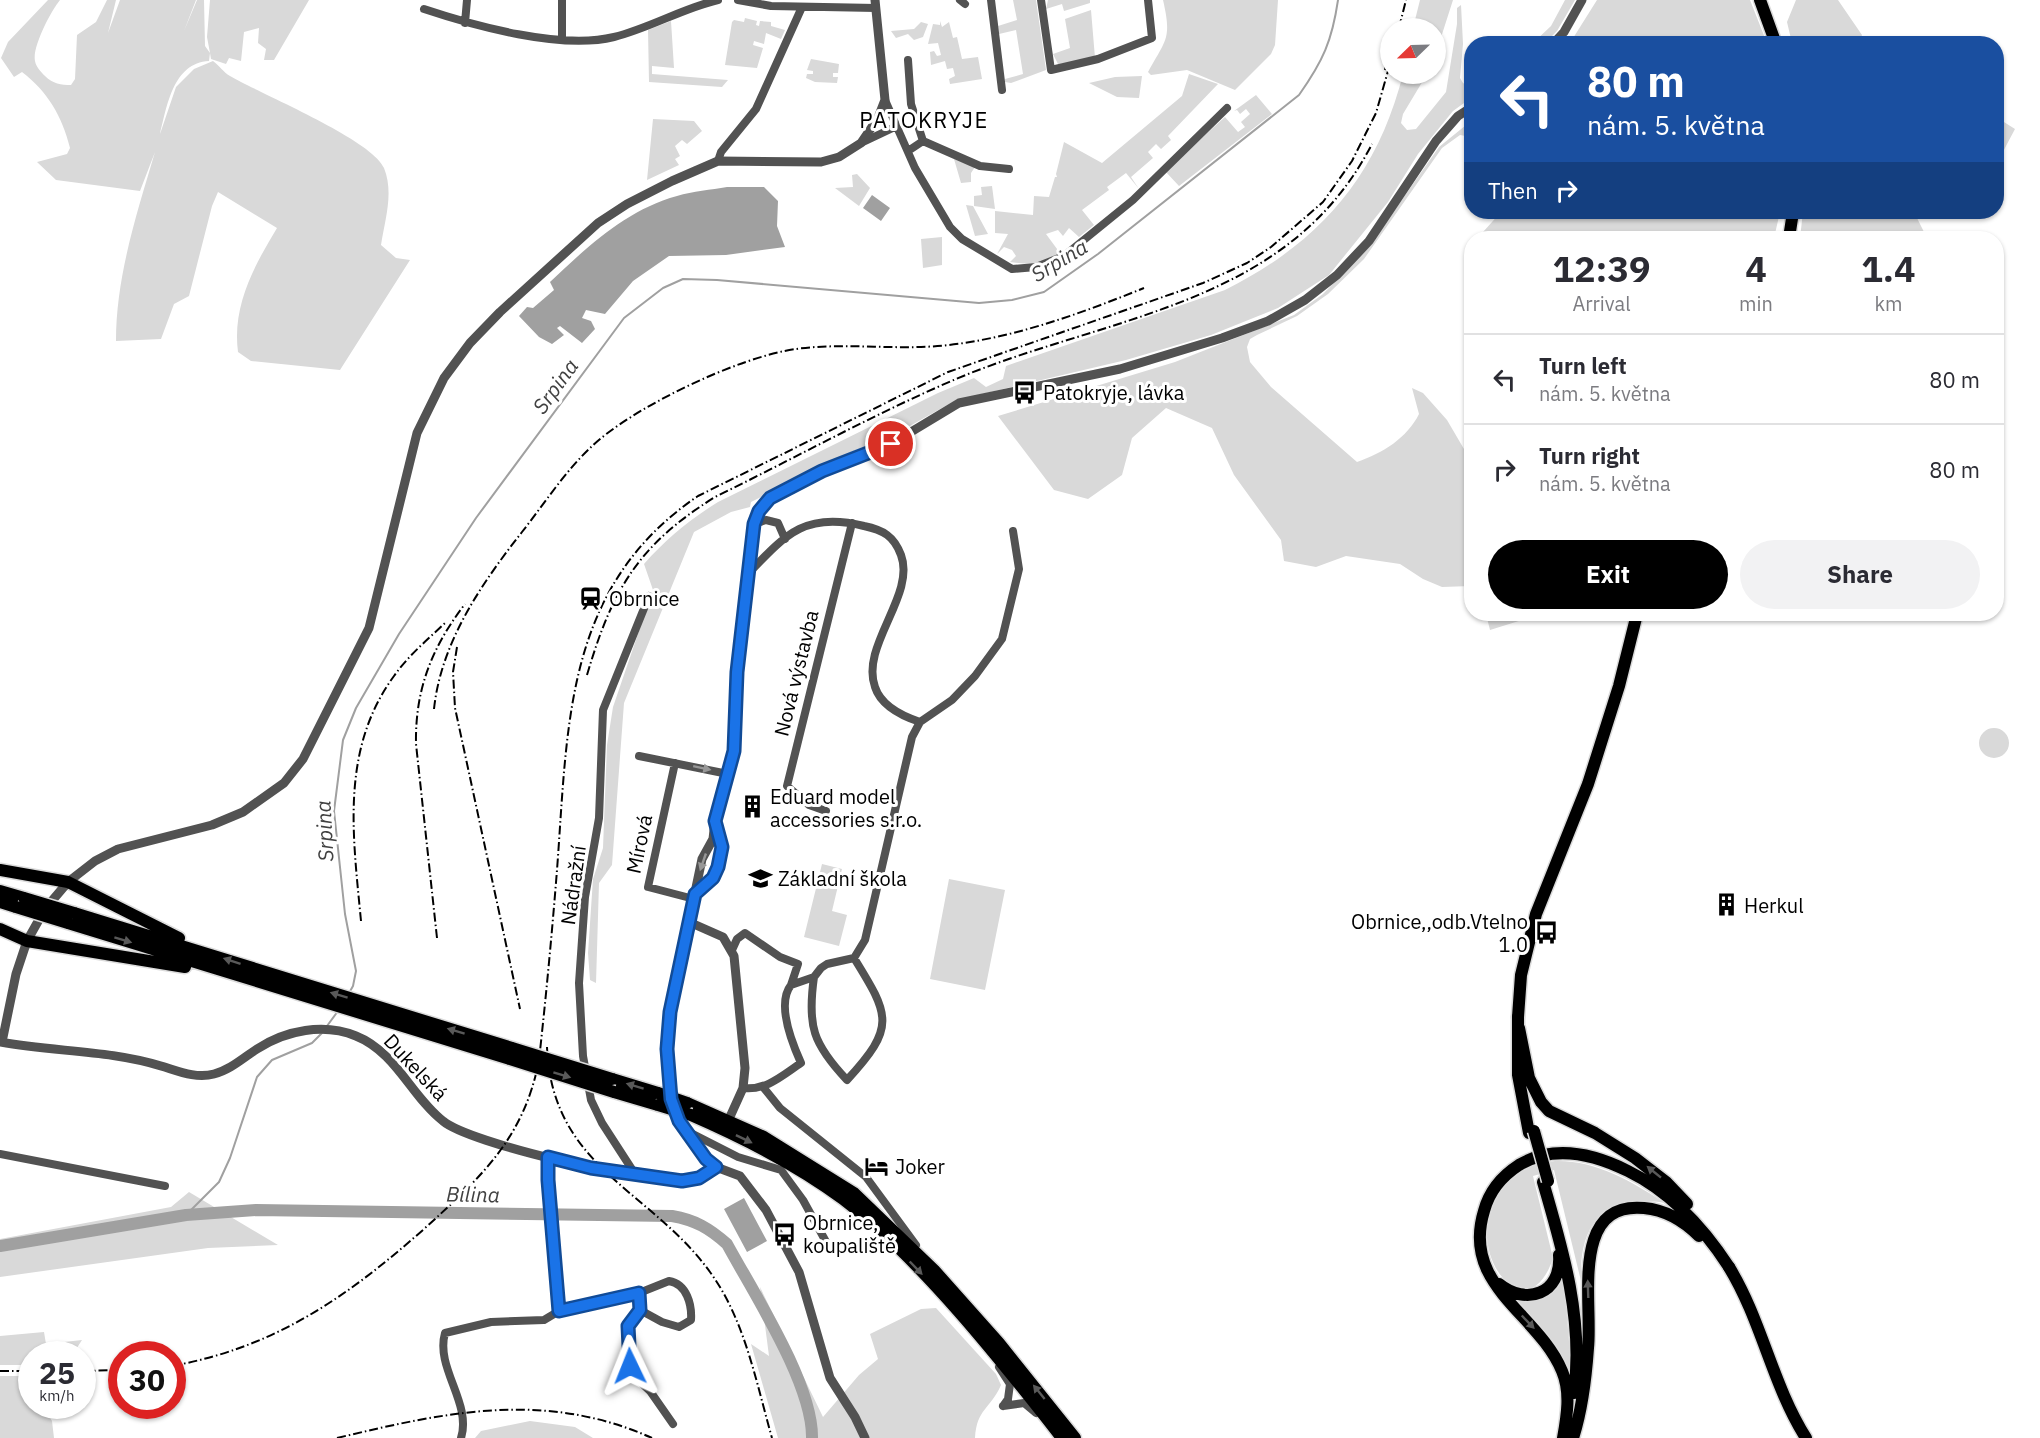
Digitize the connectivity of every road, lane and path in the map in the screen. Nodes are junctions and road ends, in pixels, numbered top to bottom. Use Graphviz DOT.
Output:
graph roads {
  1 [pos="467,0"];
  2 [pos="562,0"];
  3 [pos="718,0"];
  4 [pos="738,0"];
  5 [pos="991,0"];
  6 [pos="1041,0"];
  7 [pos="1148,0"];
  8 [pos="1582,0"];
  9 [pos="1760,0"];
  10 [pos="875,4"];
  11 [pos="802,7"];
  12 [pos="424,9"];
  13 [pos="465,23"];
  14 [pos="1560,36"];
  15 [pos="1773,36"];
  16 [pos="562,39"];
  17 [pos="908,60"];
  18 [pos="1002,90"];
  19 [pos="885,100"];
  20 [pos="1227,108"];
  21 [pos="1464,112"];
  22 [pos="897,126"];
  23 [pos="923,141"];
  24 [pos="861,142"];
  25 [pos="908,151"];
  26 [pos="718,161"];
  27 [pos="1009,169"];
  28 [pos="852,523"];
  29 [pos="754,524"];
  30 [pos="1014,531"];
  31 [pos="785,538"];
  32 [pos="747,575"];
  33 [pos="649,596"];
  34 [pos="1635,621"];
  35 [pos="920,722"];
  36 [pos="639,756"];
  37 [pos="675,763"];
  38 [pos="728,774"];
  39 [pos="826,811"];
  40 [pos="716,828"];
  41 [pos="0,870"];
  42 [pos="68,882"];
  43 [pos="0,891"];
  44 [pos="695,897"];
  45 [pos="0,902"];
  46 [pos="20,902"];
  47 [pos="71,918"];
  48 [pos="689,922"];
  49 [pos="0,929"];
  50 [pos="27,941"];
  51 [pos="196,950"];
  52 [pos="732,950"];
  53 [pos="854,957"];
  54 [pos="814,977"];
  55 [pos="254,981"];
  56 [pos="791,985"];
  57 [pos="309,992"];
  58 [pos="1519,1022"];
  59 [pos="1,1042"];
  60 [pos="763,1087"];
  61 [pos="743,1088"];
  62 [pos="658,1099"];
  63 [pos="729,1119"];
  64 [pos="685,1130"];
  65 [pos="0,1154"];
  66 [pos="548,1157"];
  67 [pos="716,1167"];
  68 [pos="635,1174"];
  69 [pos="1545,1181"];
  70 [pos="165,1186"];
  71 [pos="830,1249"];
  72 [pos="1729,1267"];
  73 [pos="934,1270"];
  74 [pos="1491,1277"];
  75 [pos="639,1293"];
  76 [pos="640,1310"];
  77 [pos="559,1311"];
  78 [pos="958,1314"];
  79 [pos="1582,1385"];
  80 [pos="673,1424"];
  81 [pos="461,1438"];
  82 [pos="865,1438"];
  83 [pos="1055,1438"];
  84 [pos="1062,1438"];
  85 [pos="1075,1438"];
  86 [pos="1564,1438"];
  87 [pos="1573,1438"];
  88 [pos="1806,1438"];
  1 -- 13 [label="street"];
  2 -- 16 [label="street"];
  3 -- 16 [label="street"];
  4 -- 11 [label="street"];
  5 -- 18 [label="street"];
  6 -- 7 [label="street"];
  8 -- 14 [label="street"];
  9 -- 15 [label="main road"];
  10 -- 11 [label="street"];
  10 -- 19 [label="street"];
  11 -- 26 [label="street"];
  12 -- 13 [label="street"];
  13 -- 16 [label="street"];
  17 -- 23 [label="street"];
  19 -- 22 [label="street"];
  19 -- 24 [label="street"];
  20 -- 25 [label="street"];
  21 -- 29 [label="street"];
  22 -- 24 [label="street"];
  22 -- 25 [label="street"];
  23 -- 25 [label="street"];
  23 -- 27 [label="street"];
  24 -- 26 [label="street"];
  26 -- 42 [label="street"];
  28 -- 31 [label="street"];
  28 -- 35 [label="street"];
  28 -- 39 [label="street, Nová výstavba"];
  29 -- 31 [label="street"];
  29 -- 32 [label="street"];
  30 -- 35 [label="street"];
  31 -- 32 [label="street"];
  32 -- 38 [label="street"];
  33 -- 68 [label="street, Nádražní"];
  34 -- 58 [label="main road"];
  35 -- 53 [label="street"];
  36 -- 37 [label="street"];
  37 -- 38 [label="street, one-way"];
  37 -- 44 [label="street, Mírová"];
  38 -- 40 [label="street"];
  40 -- 44 [label="street, one-way"];
  40 -- 44 [label="street"];
  41 -- 42 [label="main road"];
  42 -- 50 [label="street"];
  42 -- 51 [label="main road"];
  43 -- 46 [label="main road"];
  44 -- 48 [label="street"];
  45 -- 46 [label="main road"];
  46 -- 47 [label="main road, bridge"];
  47 -- 51 [label="main road"];
  47 -- 55 [label="main road, one-way"];
  48 -- 52 [label="street"];
  48 -- 64 [label="street"];
  49 -- 50 [label="main road"];
  50 -- 55 [label="main road"];
  50 -- 59 [label="street"];
  57 -- 51 [label="main road, one-way"];
  52 -- 56 [label="street"];
  52 -- 61 [label="street"];
  53 -- 54 [label="street"];
  53 -- 54 [label="street"];
  54 -- 56 [label="street"];
  55 -- 57 [label="main road"];
  56 -- 60 [label="street"];
  57 -- 62 [label="main road, bridge"];
  58 -- 69 [label="main road, bridge"];
  72 -- 58 [label="main road, one-way"];
  59 -- 66 [label="street, Dukelská"];
  60 -- 61 [label="street"];
  60 -- 73 [label="street"];
  61 -- 63 [label="street"];
  62 -- 63 [label="main road, bridge"];
  62 -- 78 [label="main road, one-way, bridge"];
  63 -- 73 [label="main road"];
  64 -- 67 [label="street"];
  64 -- 71 [label="street"];
  65 -- 70 [label="street"];
  66 -- 68 [label="street, Dukelská"];
  66 -- 77 [label="street"];
  67 -- 68 [label="street, Dukelská"];
  67 -- 82 [label="street"];
  69 -- 74 [label="main road"];
  69 -- 79 [label="main road"];
  69 -- 86 [label="main road"];
  72 -- 74 [label="main road"];
  79 -- 72 [label="main road, one-way"];
  72 -- 88 [label="main road"];
  85 -- 73 [label="main road, one-way"];
  74 -- 86 [label="main road, one-way"];
  75 -- 76 [label="street"];
  75 -- 76 [label="street"];
  75 -- 77 [label="street"];
  76 -- 80 [label="street"];
  77 -- 81 [label="street"];
  78 -- 83 [label="street"];
  78 -- 84 [label="main road"];
  79 -- 87 [label="main road"];
}
